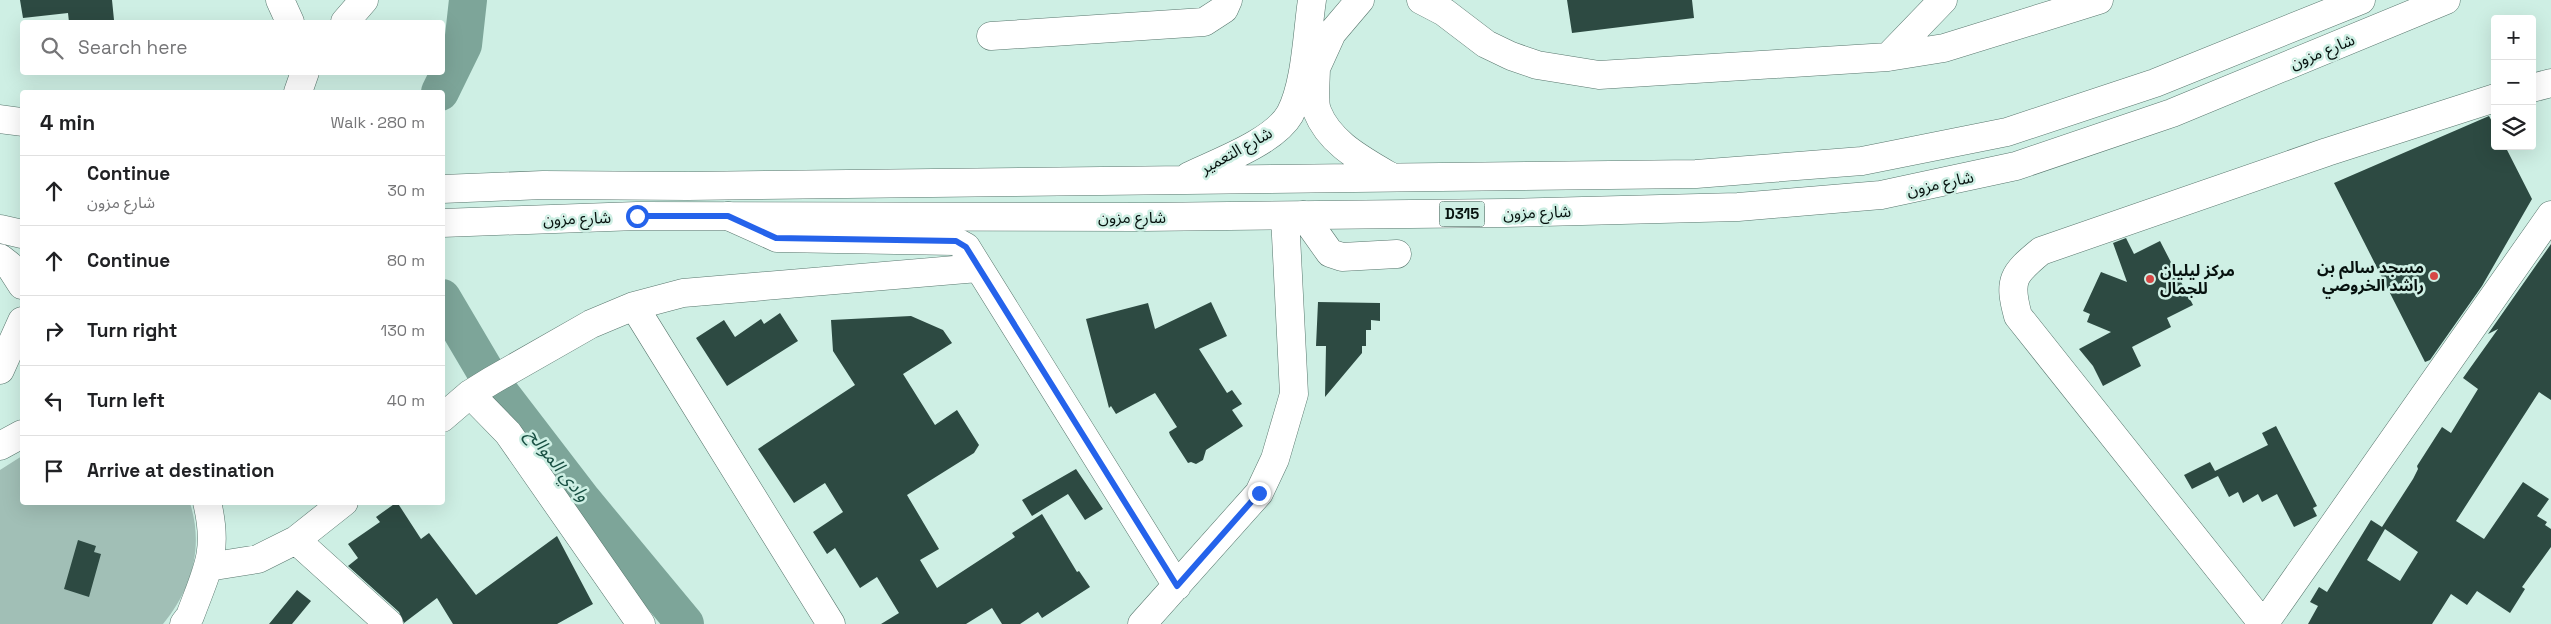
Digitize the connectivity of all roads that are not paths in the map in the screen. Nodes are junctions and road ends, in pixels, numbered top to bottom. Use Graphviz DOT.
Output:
graph roads {
  1 [pos="280,0"];
  2 [pos="364,0"];
  3 [pos="1228,0"];
  4 [pos="1313,0"];
  5 [pos="1360,0"];
  6 [pos="1943,0"];
  7 [pos="1952,0"];
  8 [pos="2099,0"];
  9 [pos="2361,0"];
  10 [pos="2446,0"];
  11 [pos="1434,4"];
  12 [pos="289,20"];
  13 [pos="348,20"];
  14 [pos="991,36"];
  15 [pos="1944,48"];
  16 [pos="1888,57"];
  17 [pos="1317,66"];
  18 [pos="304,75"];
  19 [pos="2551,83"];
  20 [pos="2536,87"];
  21 [pos="299,90"];
  22 [pos="2491,99"];
  23 [pos="0,119"];
  24 [pos="20,122"];
  25 [pos="1391,177"];
  26 [pos="1183,180"];
  27 [pos="445,189"];
  28 [pos="2551,215"];
  29 [pos="728,216"];
  30 [pos="1294,216"];
  31 [pos="445,223"];
  32 [pos="0,228"];
  33 [pos="20,233"];
  34 [pos="1397,254"];
  35 [pos="0,258"];
  36 [pos="978,268"];
  37 [pos="20,282"];
  38 [pos="634,306"];
  39 [pos="20,325"];
  40 [pos="0,370"];
  41 [pos="470,394"];
  42 [pos="445,415"];
  43 [pos="20,435"];
  44 [pos="0,446"];
  45 [pos="208,505"];
  46 [pos="340,505"];
  47 [pos="296,540"];
  48 [pos="208,566"];
  49 [pos="1177,586"];
  50 [pos="184,624"];
  51 [pos="389,624"];
  52 [pos="641,624"];
  53 [pos="831,624"];
  54 [pos="1142,624"];
  55 [pos="2263,624"];
  1 -- 12 [label="street"];
  2 -- 13 [label="street"];
  3 -- 14 [label="street"];
  4 -- 17 [label="street, شارع التعمير"];
  4 -- 26 [label="street, شارع التعمير"];
  5 -- 17 [label="street"];
  6 -- 16 [label="street"];
  7 -- 15 [label="street"];
  8 -- 15 [label="street"];
  9 -- 25 [label="street, شارع مزون"];
  10 -- 30 [label="street, شارع مزون / D315"];
  11 -- 16 [label="street"];
  15 -- 16 [label="street"];
  17 -- 25 [label="street, شارع التعمير"];
  18 -- 21 [label="street"];
  19 -- 20 [label="street"];
  22 -- 55 [label="street"];
  23 -- 24 [label="street"];
  25 -- 26 [label="street, شارع مزون"];
  26 -- 27 [label="street, شارع مزون"];
  28 -- 55 [label="street"];
  29 -- 30 [label="street, شارع مزون / D315"];
  29 -- 31 [label="street, شارع مزون / D315"];
  29 -- 36 [label="street"];
  30 -- 34 [label="street"];
  30 -- 49 [label="street"];
  32 -- 33 [label="street"];
  35 -- 37 [label="street"];
  36 -- 38 [label="street"];
  36 -- 49 [label="street"];
  38 -- 41 [label="street"];
  38 -- 53 [label="street"];
  39 -- 40 [label="street"];
  41 -- 42 [label="street"];
  41 -- 52 [label="street"];
  43 -- 44 [label="street"];
  45 -- 48 [label="street"];
  46 -- 47 [label="street"];
  47 -- 48 [label="street"];
  47 -- 51 [label="street"];
  48 -- 50 [label="street"];
  49 -- 54 [label="street"];
}
